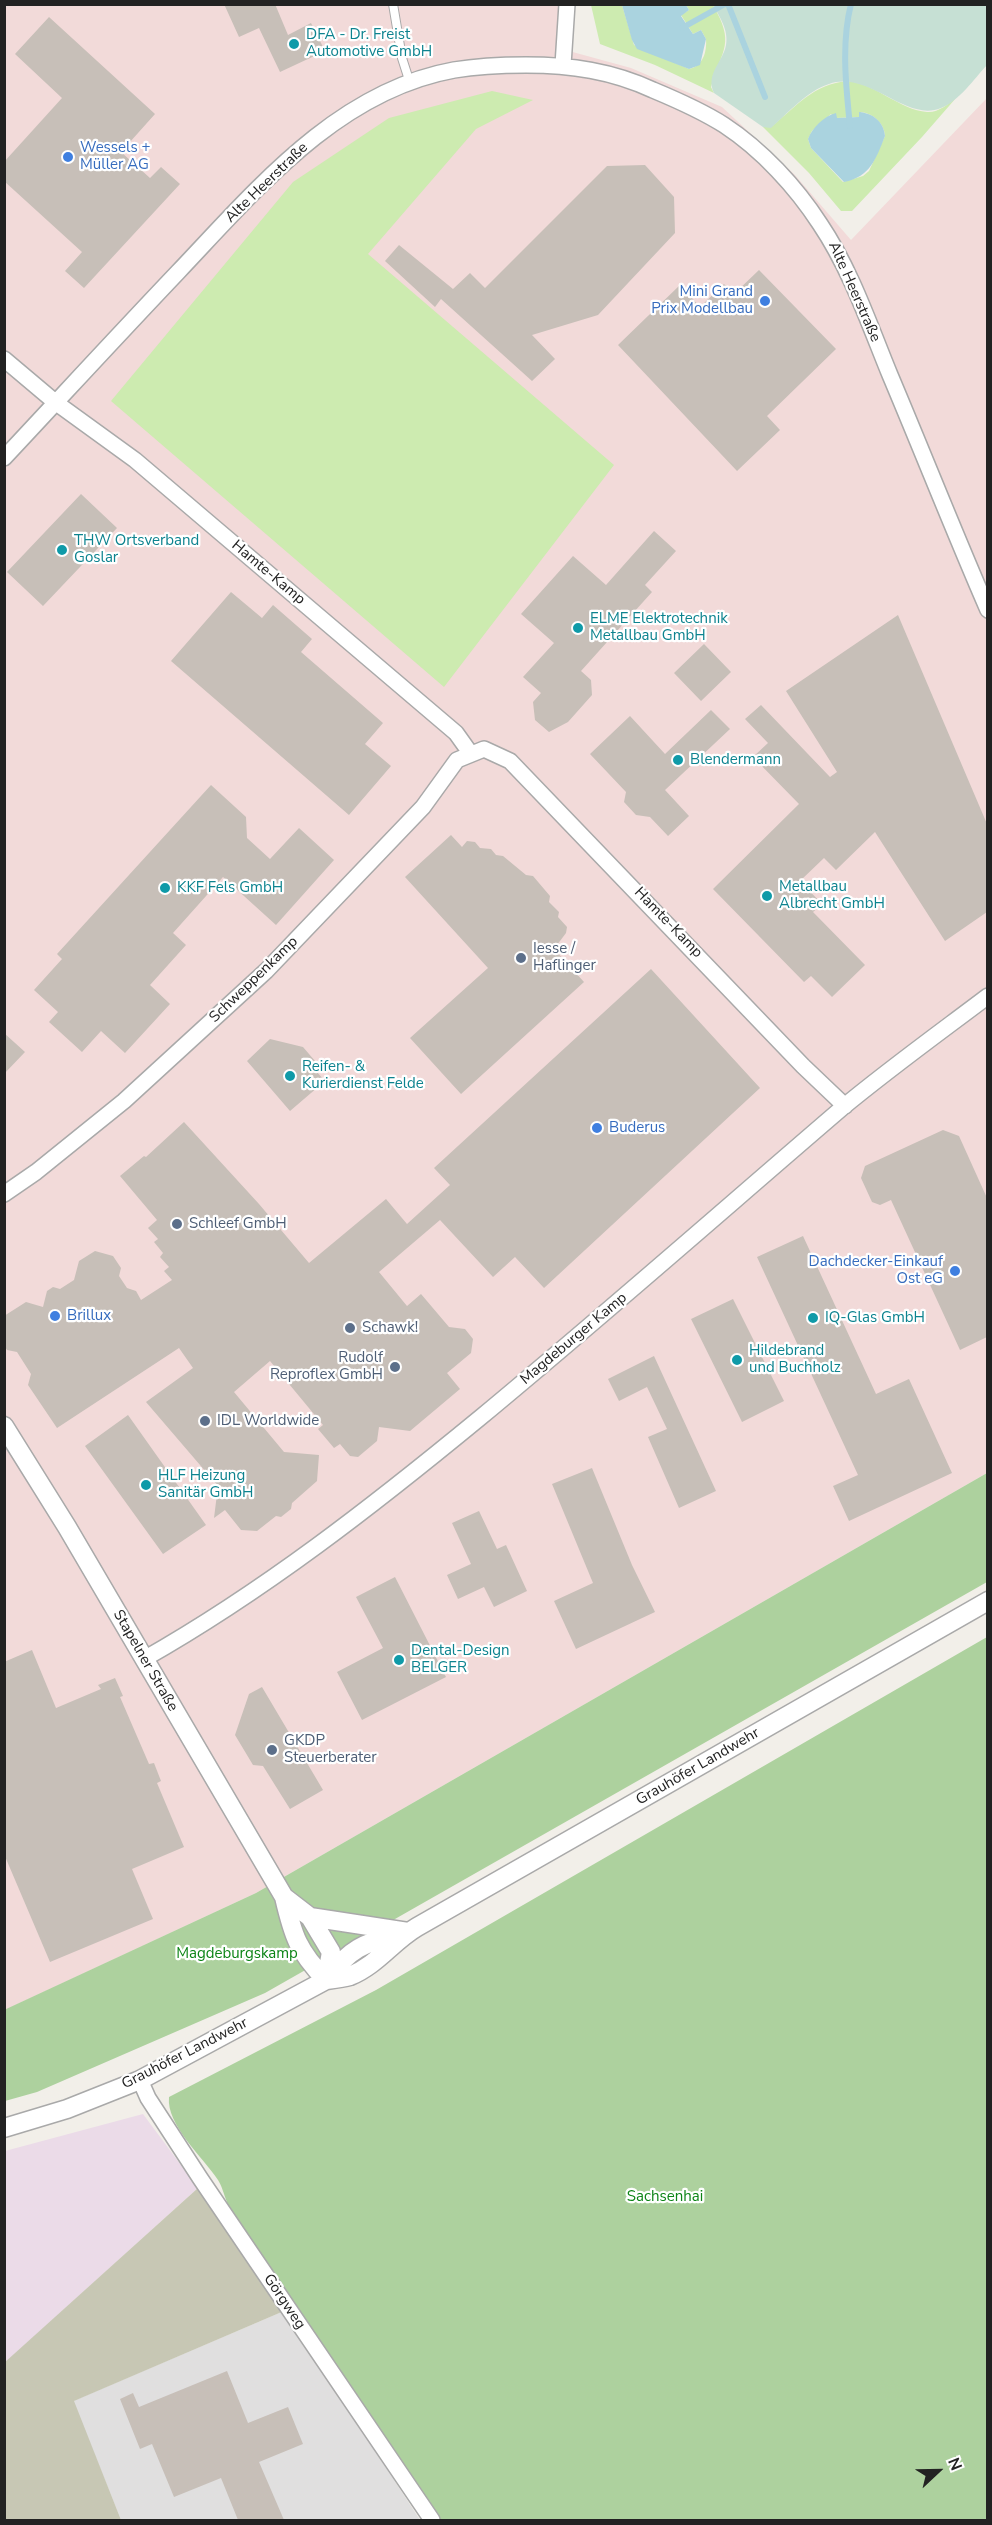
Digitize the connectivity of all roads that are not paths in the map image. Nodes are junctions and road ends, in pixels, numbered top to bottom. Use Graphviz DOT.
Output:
graph roads {
  1 [pos="393,4"];
  2 [pos="567,4"];
  3 [pos="563,65"];
  4 [pos="410,83"];
  5 [pos="4,359"];
  6 [pos="55,402"];
  7 [pos="4,458"];
  8 [pos="987,610"];
  9 [pos="477,752"];
  10 [pos="987,996"];
  11 [pos="845,1106"];
  12 [pos="4,1194"];
  13 [pos="4,1426"];
  14 [pos="987,1601"];
  15 [pos="144,1659"];
  16 [pos="284,1897"];
  17 [pos="310,1917"];
  18 [pos="408,1932"];
  19 [pos="326,1980"];
  20 [pos="140,2080"];
  21 [pos="4,2128"];
  22 [pos="432,2520"];
  1 -- 4 [label="lane"];
  2 -- 3 [label="street"];
  3 -- 4 [label="street, Alte Heerstraße"];
  3 -- 8 [label="street, Alte Heerstraße"];
  4 -- 6 [label="street, Alte Heerstraße"];
  5 -- 6 [label="street, Hamte-Kamp"];
  6 -- 7 [label="street, Alte Heerstraße"];
  6 -- 9 [label="street, Hamte-Kamp"];
  9 -- 11 [label="street, Hamte-Kamp"];
  9 -- 12 [label="street, Schweppenkamp"];
  10 -- 11 [label="street, Magdeburger Kamp"];
  11 -- 15 [label="street, Magdeburger Kamp"];
  13 -- 15 [label="street, Stapelner Straße"];
  14 -- 18 [label="street, Grauhöfer Landwehr"];
  15 -- 16 [label="street, Stapelner Straße"];
  16 -- 17 [label="street, Stapelner Straße"];
  16 -- 19 [label="street, Stapelner Straße"];
  17 -- 18 [label="street"];
  17 -- 19 [label="street, Stapelner Straße"];
  18 -- 19 [label="street, Grauhöfer Landwehr"];
  19 -- 20 [label="street, Grauhöfer Landwehr"];
  20 -- 21 [label="street, Grauhöfer Landwehr"];
  20 -- 22 [label="street, Görgweg"];
}
